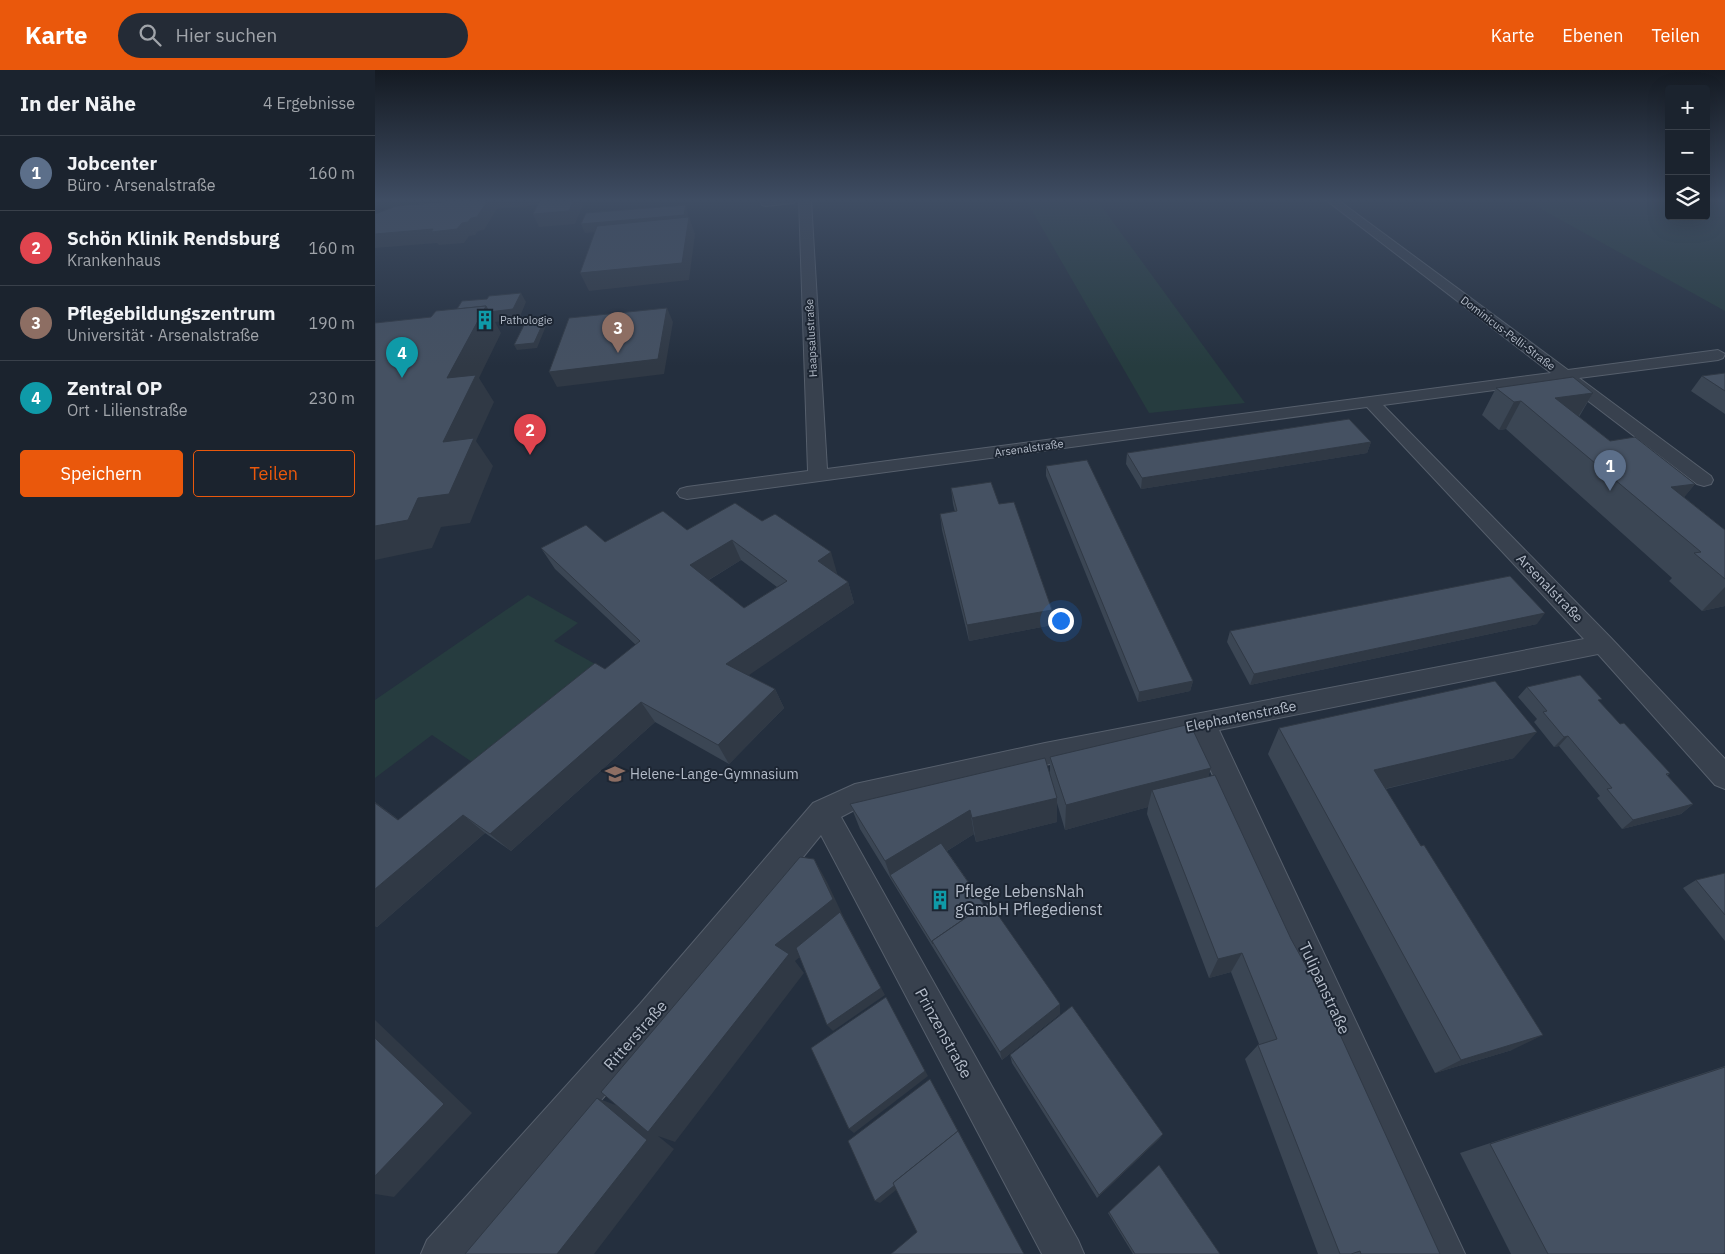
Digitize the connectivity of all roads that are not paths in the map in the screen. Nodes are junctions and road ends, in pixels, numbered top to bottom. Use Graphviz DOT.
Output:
graph roads {
  1 [pos="808,255"];
  2 [pos="1404,255"];
  3 [pos="1718,355"];
  4 [pos="1565,376"];
  5 [pos="1371,402"];
  6 [pos="818,476"];
  7 [pos="1704,480"];
  8 [pos="687,493"];
  9 [pos="1603,644"];
  10 [pos="1203,724"];
  11 [pos="1725,778"];
  12 [pos="823,812"];
  13 [pos="441,1254"];
  14 [pos="1064,1254"];
  15 [pos="1445,1254"];
  1 -- 6 [label="street, Haapsalustraße"];
  2 -- 4 [label="street, Dominicus-Pelli-Straße"];
  3 -- 4 [label="street, Arsenalstraße"];
  4 -- 5 [label="street, Arsenalstraße"];
  4 -- 7 [label="street, Dominicus-Pelli-Straße"];
  5 -- 6 [label="street, Arsenalstraße"];
  5 -- 9 [label="street, Arsenalstraße"];
  6 -- 8 [label="street, Arsenalstraße"];
  9 -- 10 [label="street, Elephantenstraße"];
  9 -- 11 [label="street, Arsenalstraße"];
  10 -- 12 [label="street, Elephantenstraße"];
  10 -- 15 [label="street, Tulipanstraße"];
  12 -- 13 [label="street, Ritterstraße"];
  12 -- 14 [label="street, Prinzenstraße"];
}
